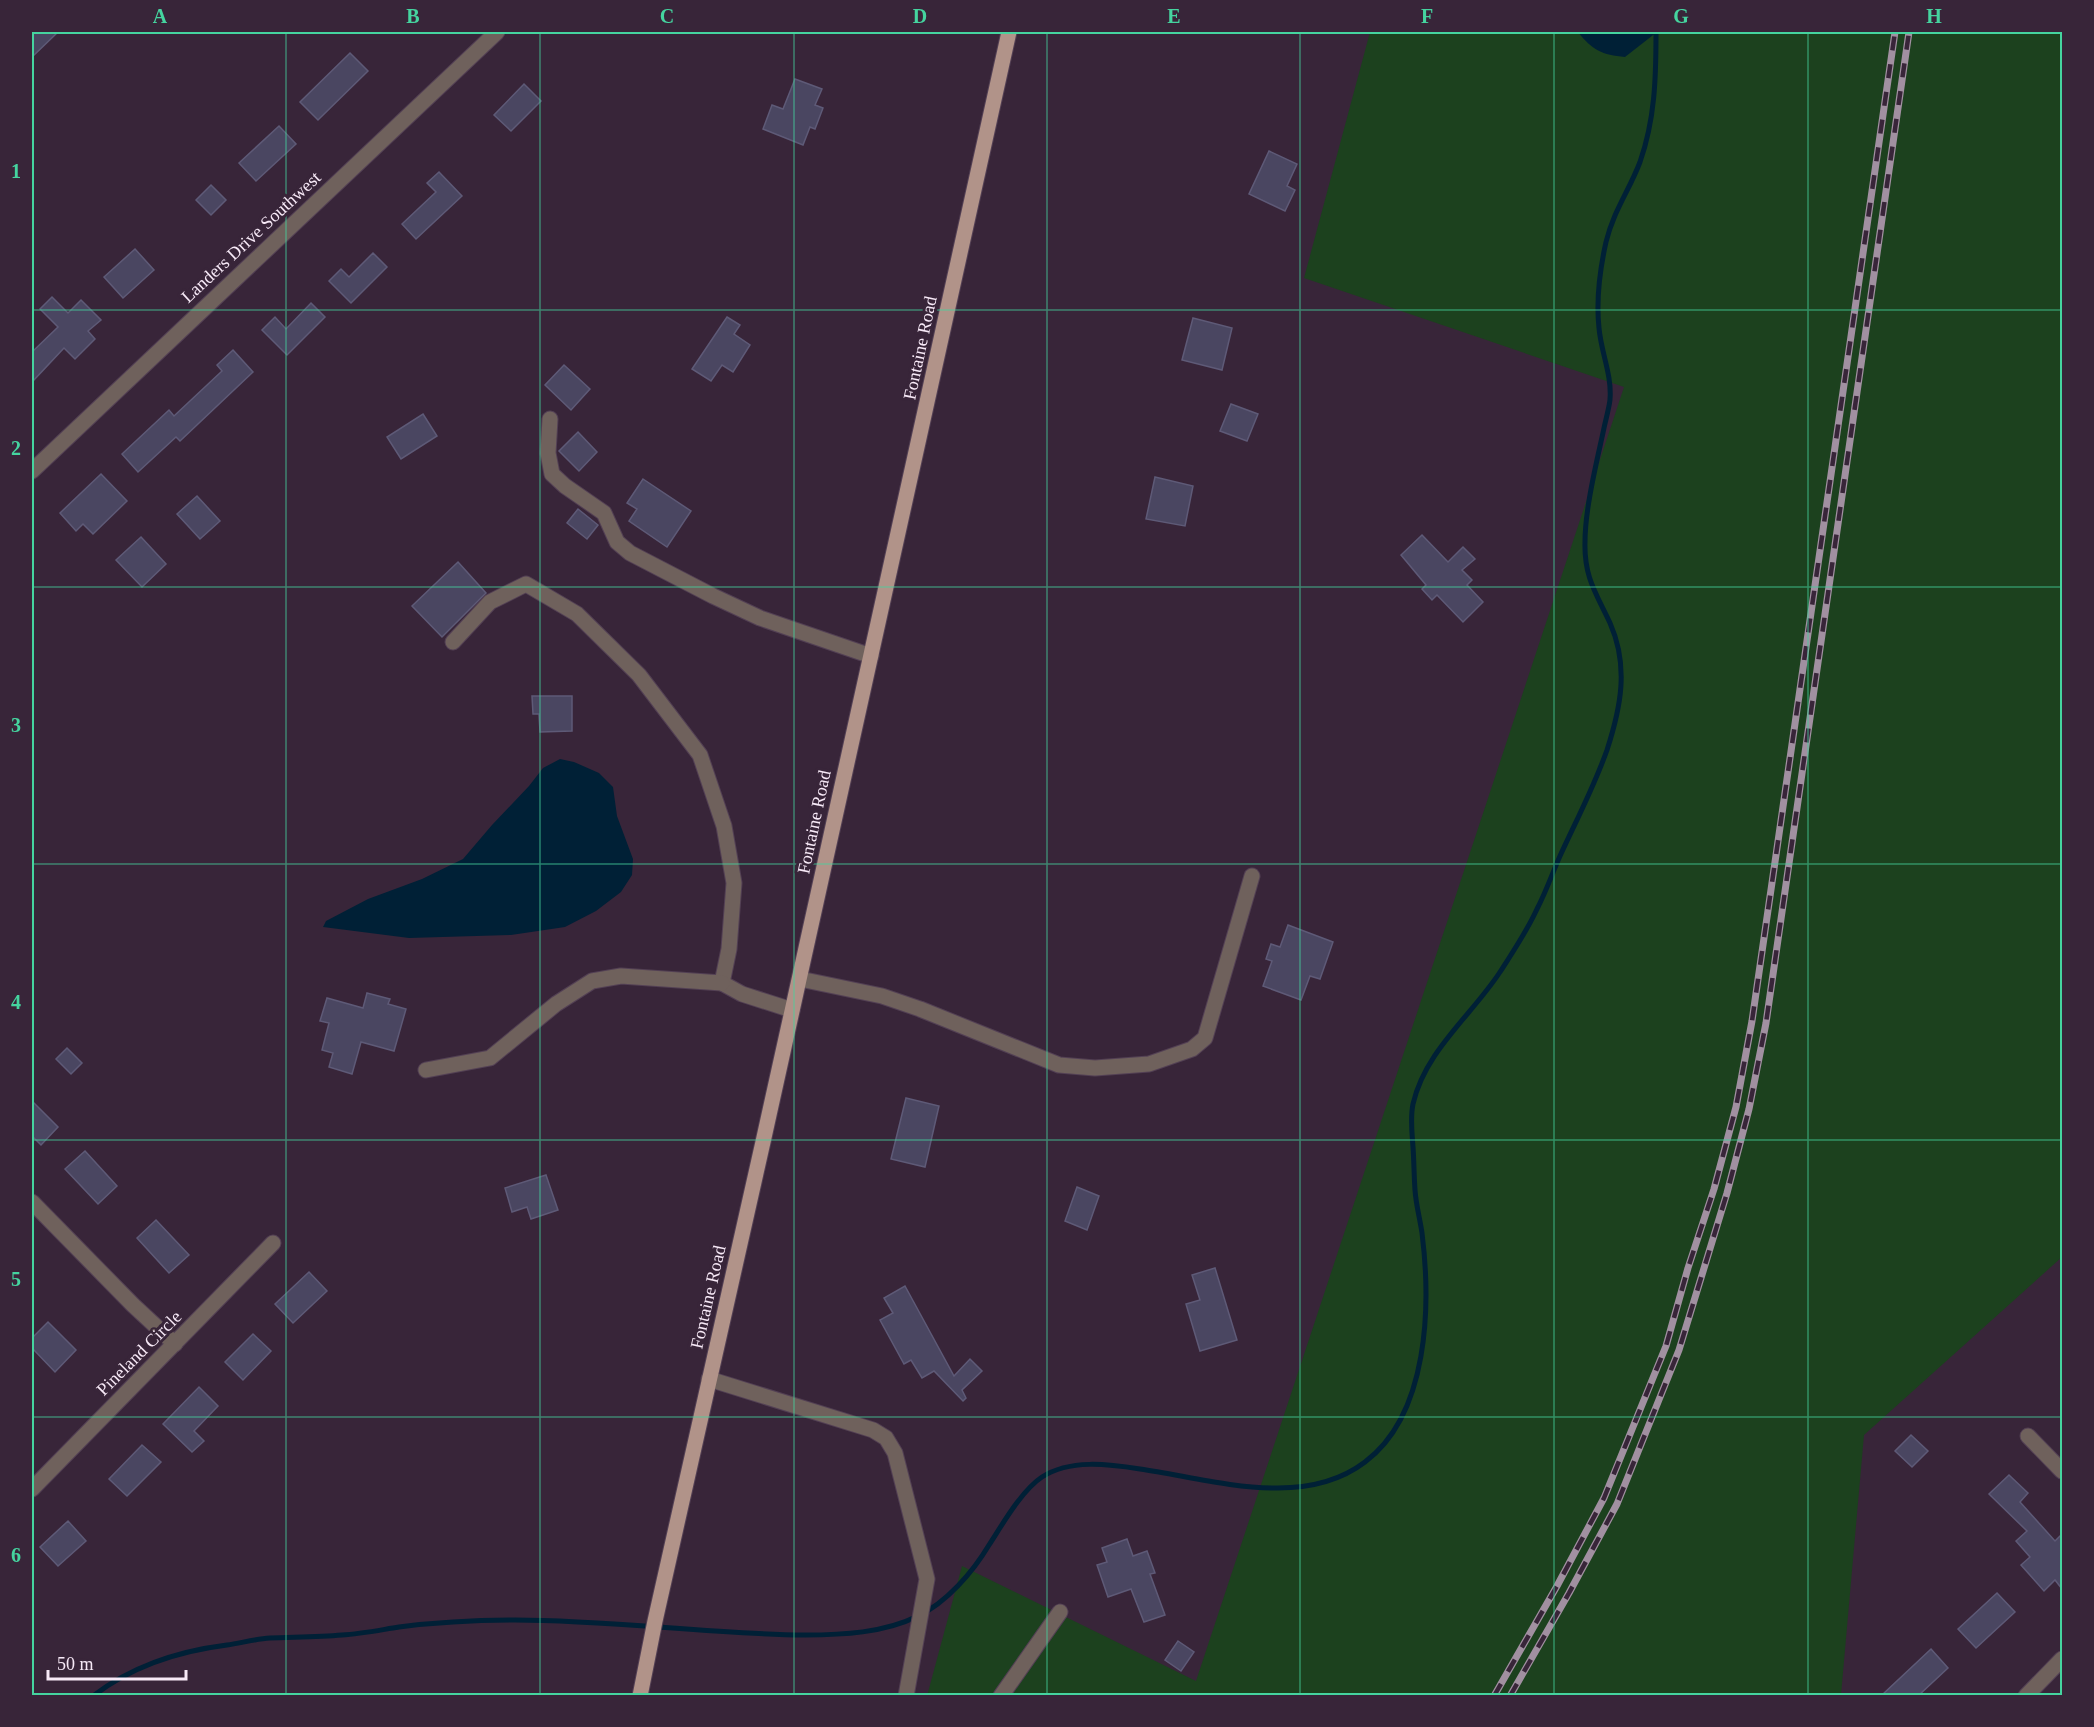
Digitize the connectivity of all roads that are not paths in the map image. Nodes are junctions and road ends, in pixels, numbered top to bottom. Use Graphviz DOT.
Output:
graph roads {
  1 [pos="497,32"];
  2 [pos="1009,32"];
  3 [pos="550,419"];
  4 [pos="32,471"];
  5 [pos="453,642"];
  6 [pos="871,656"];
  7 [pos="1252,876"];
  8 [pos="800,979"];
  9 [pos="722,983"];
  10 [pos="792,1010"];
  11 [pos="426,1070"];
  12 [pos="32,1202"];
  13 [pos="273,1243"];
  14 [pos="175,1344"];
  15 [pos="709,1379"];
  16 [pos="2028,1436"];
  17 [pos="2062,1471"];
  18 [pos="32,1489"];
  19 [pos="1060,1612"];
  20 [pos="2062,1659"];
  21 [pos="640,1695"];
  22 [pos="906,1695"];
  23 [pos="1001,1695"];
  24 [pos="2025,1695"];
  1 -- 4 [label="street, Landers Drive Southwest"];
  2 -- 6 [label="main road, Fontaine Road"];
  3 -- 6 [label="street"];
  5 -- 9 [label="street"];
  6 -- 8 [label="main road, Fontaine Road"];
  7 -- 8 [label="street"];
  8 -- 10 [label="main road, Fontaine Road"];
  9 -- 10 [label="street"];
  9 -- 11 [label="street"];
  10 -- 15 [label="main road, Fontaine Road"];
  12 -- 14 [label="street"];
  13 -- 14 [label="street, Pineland Circle"];
  14 -- 18 [label="street, Pineland Circle"];
  15 -- 21 [label="main road, Fontaine Road"];
  15 -- 22 [label="street"];
  16 -- 17 [label="street"];
  19 -- 23 [label="street"];
  20 -- 24 [label="street"];
}
